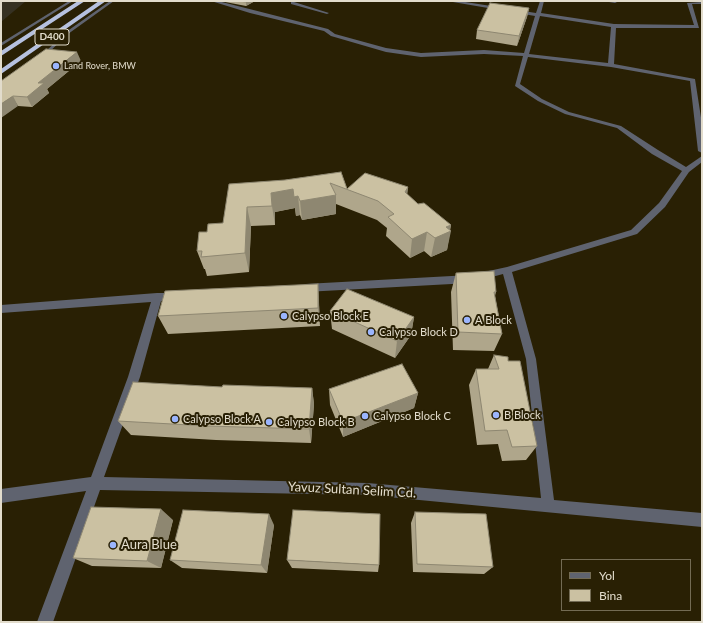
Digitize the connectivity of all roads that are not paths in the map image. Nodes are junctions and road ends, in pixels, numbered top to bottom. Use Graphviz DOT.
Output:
graph roads {
  1 [pos="71,1"];
  2 [pos="82,1"];
  3 [pos="103,1"];
  4 [pos="112,1"];
  5 [pos="213,1"];
  6 [pos="293,1"];
  7 [pos="449,1"];
  8 [pos="542,1"];
  9 [pos="606,1"];
  10 [pos="615,2"];
  11 [pos="702,3"];
  12 [pos="327,13"];
  13 [pos="537,14"];
  14 [pos="614,26"];
  15 [pos="687,34"];
  16 [pos="1,45"];
  17 [pos="1,54"];
  18 [pos="526,55"];
  19 [pos="40,60"];
  20 [pos="611,66"];
  21 [pos="1,72"];
  22 [pos="702,151"];
  23 [pos="702,158"];
  24 [pos="686,170"];
  25 [pos="507,270"];
  26 [pos="298,289"];
  27 [pos="188,295"];
  28 [pos="157,297"];
  29 [pos="1,309"];
  30 [pos="94,483"];
  31 [pos="1,496"];
  32 [pos="548,505"];
  33 [pos="702,520"];
  34 [pos="45,622"];
  1 -- 16 [label="lane"];
  2 -- 17 [label="highway, D400"];
  3 -- 21 [label="highway, D400"];
  4 -- 19 [label="lane"];
  5 -- 18 [label="street"];
  6 -- 12 [label="lane"];
  7 -- 13 [label="street"];
  8 -- 13 [label="street"];
  9 -- 10 [label="street"];
  11 -- 14 [label="street"];
  13 -- 14 [label="street"];
  13 -- 18 [label="street"];
  14 -- 15 [label="street"];
  14 -- 20 [label="street"];
  18 -- 20 [label="street"];
  18 -- 24 [label="street"];
  20 -- 22 [label="street"];
  23 -- 24 [label="street"];
  24 -- 25 [label="street"];
  25 -- 26 [label="street"];
  25 -- 32 [label="street"];
  27 -- 28 [label="street"];
  28 -- 29 [label="street"];
  28 -- 30 [label="street"];
  30 -- 31 [label="street, Yavuz Sultan Selim Cd."];
  30 -- 32 [label="street, Yavuz Sultan Selim Cd."];
  30 -- 34 [label="street"];
  32 -- 33 [label="street, Yavuz Sultan Selim Cd."];
}
